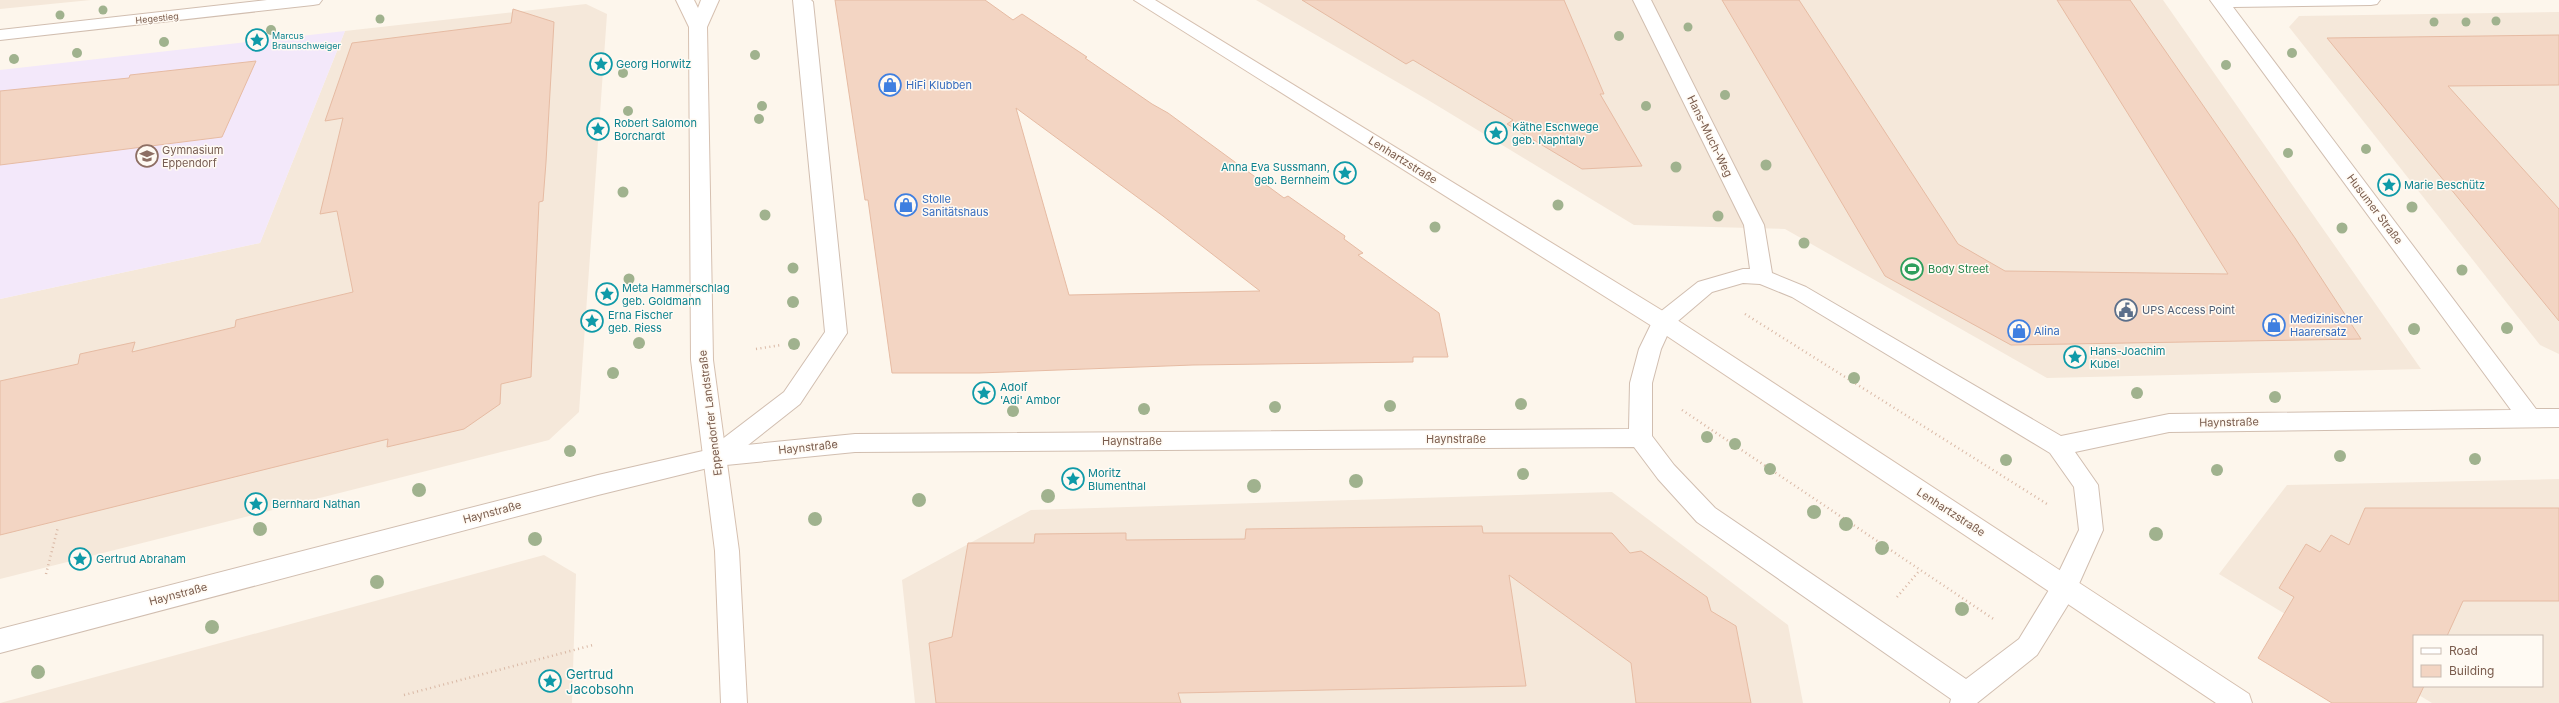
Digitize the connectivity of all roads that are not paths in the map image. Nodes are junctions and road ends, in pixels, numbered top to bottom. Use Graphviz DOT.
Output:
graph roads {
  1 [pos="313,0"];
  2 [pos="685,0"];
  3 [pos="710,0"];
  4 [pos="802,0"];
  5 [pos="1143,0"];
  6 [pos="1642,0"];
  7 [pos="2371,0"];
  8 [pos="2220,1"];
  9 [pos="698,27"];
  10 [pos="0,34"];
  11 [pos="1762,277"];
  12 [pos="1663,322"];
  13 [pos="2530,418"];
  14 [pos="2559,418"];
  15 [pos="1640,438"];
  16 [pos="2058,446"];
  17 [pos="716,457"];
  18 [pos="2065,587"];
  19 [pos="0,641"];
  20 [pos="1965,699"];
  21 [pos="734,703"];
  22 [pos="2239,703"];
  1 -- 10 [label="street, Hegestieg"];
  2 -- 9 [label="street, Eppendorfer Landstraße"];
  3 -- 9 [label="street, Eppendorfer Landstraße"];
  4 -- 17 [label="street"];
  5 -- 12 [label="street, Lenhartzstraße"];
  6 -- 11 [label="street, Hans-Much-Weg"];
  7 -- 8 [label="street"];
  8 -- 13 [label="street, Husumer Straße"];
  9 -- 17 [label="street, Eppendorfer Landstraße"];
  11 -- 12 [label="street"];
  11 -- 16 [label="street"];
  12 -- 15 [label="street"];
  12 -- 18 [label="street, Lenhartzstraße"];
  13 -- 14 [label="street, Haynstraße"];
  13 -- 16 [label="street, Haynstraße"];
  15 -- 17 [label="street, Haynstraße"];
  15 -- 20 [label="street"];
  16 -- 18 [label="street"];
  17 -- 19 [label="street, Haynstraße"];
  17 -- 21 [label="street, Eppendorfer Landstraße"];
  18 -- 20 [label="street"];
  18 -- 22 [label="street, Lenhartzstraße"];
}
